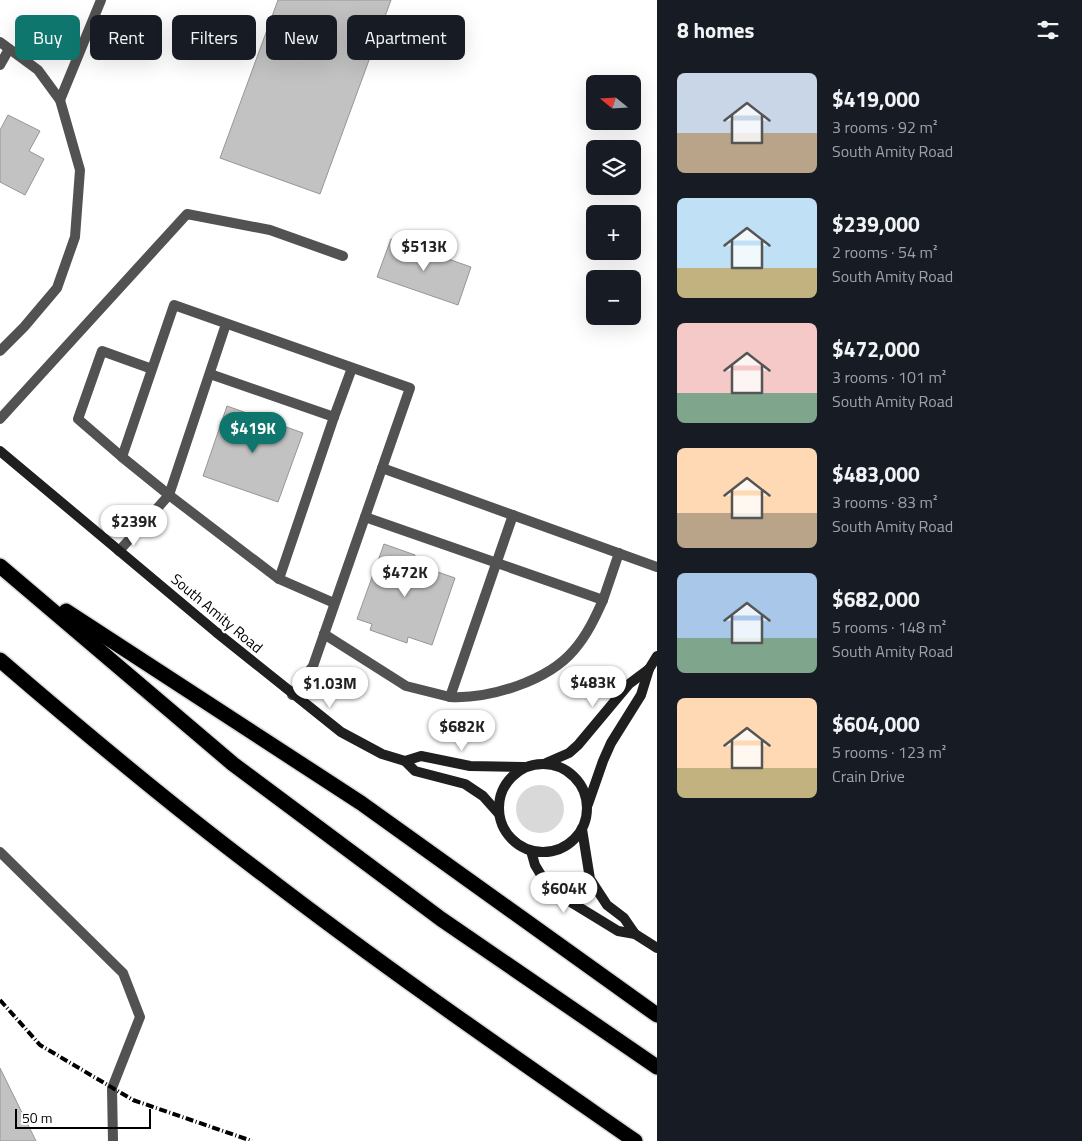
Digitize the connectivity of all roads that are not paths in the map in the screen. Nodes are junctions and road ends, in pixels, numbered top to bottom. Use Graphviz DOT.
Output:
graph roads {
  1 [pos="101,0"];
  2 [pos="4,46"];
  3 [pos="0,65"];
  4 [pos="60,100"];
  5 [pos="343,256"];
  6 [pos="226,324"];
  7 [pos="0,350"];
  8 [pos="352,368"];
  9 [pos="152,369"];
  10 [pos="210,374"];
  11 [pos="334,417"];
  12 [pos="0,419"];
  13 [pos="0,451"];
  14 [pos="122,456"];
  15 [pos="382,468"];
  16 [pos="169,495"];
  17 [pos="513,515"];
  18 [pos="364,517"];
  19 [pos="119,551"];
  20 [pos="619,553"];
  21 [pos="497,563"];
  22 [pos="657,567"];
  23 [pos="5,571"];
  24 [pos="279,579"];
  25 [pos="603,600"];
  26 [pos="334,603"];
  27 [pos="324,634"];
  28 [pos="657,656"];
  29 [pos="0,660"];
  30 [pos="649,669"];
  31 [pos="292,694"];
  32 [pos="450,697"];
  33 [pos="405,761"];
  34 [pos="546,763"];
  35 [pos="526,767"];
  36 [pos="587,807"];
  37 [pos="499,814"];
  38 [pos="582,828"];
  39 [pos="531,851"];
  40 [pos="0,852"];
  41 [pos="635,934"];
  42 [pos="657,948"];
  43 [pos="657,1014"];
  44 [pos="657,1067"];
  45 [pos="113,1141"];
  46 [pos="635,1141"];
  1 -- 4 [label="lane"];
  2 -- 3 [label="lane"];
  2 -- 4 [label="lane"];
  4 -- 7 [label="lane"];
  5 -- 12 [label="lane"];
  6 -- 8 [label="lane"];
  6 -- 9 [label="lane"];
  6 -- 10 [label="lane"];
  8 -- 11 [label="lane"];
  8 -- 15 [label="lane"];
  9 -- 14 [label="lane"];
  9 -- 14 [label="lane"];
  10 -- 11 [label="lane"];
  10 -- 16 [label="lane"];
  11 -- 24 [label="lane"];
  13 -- 19 [label="main road, South Amity Road"];
  14 -- 16 [label="lane"];
  15 -- 17 [label="lane"];
  15 -- 18 [label="lane"];
  16 -- 19 [label="lane"];
  16 -- 24 [label="lane"];
  17 -- 20 [label="lane"];
  17 -- 21 [label="lane"];
  18 -- 21 [label="lane"];
  18 -- 26 [label="lane"];
  19 -- 31 [label="main road, South Amity Road"];
  20 -- 22 [label="lane"];
  20 -- 25 [label="lane"];
  21 -- 25 [label="lane"];
  21 -- 32 [label="lane"];
  23 -- 43 [label="highway"];
  23 -- 44 [label="highway"];
  24 -- 26 [label="lane"];
  25 -- 32 [label="lane"];
  26 -- 27 [label="lane"];
  27 -- 31 [label="lane"];
  27 -- 32 [label="lane"];
  28 -- 30 [label="main road"];
  29 -- 46 [label="highway"];
  30 -- 34 [label="main road"];
  30 -- 36 [label="main road"];
  31 -- 33 [label="main road, South Amity Road"];
  33 -- 35 [label="main road, South Amity Road"];
  33 -- 37 [label="main road, South Amity Road"];
  34 -- 35 [label="main road"];
  34 -- 36 [label="main road"];
  35 -- 37 [label="main road"];
  36 -- 38 [label="main road"];
  37 -- 39 [label="main road"];
  38 -- 39 [label="main road"];
  38 -- 41 [label="main road"];
  39 -- 41 [label="main road"];
  40 -- 45 [label="lane"];
  41 -- 42 [label="main road"];
}
